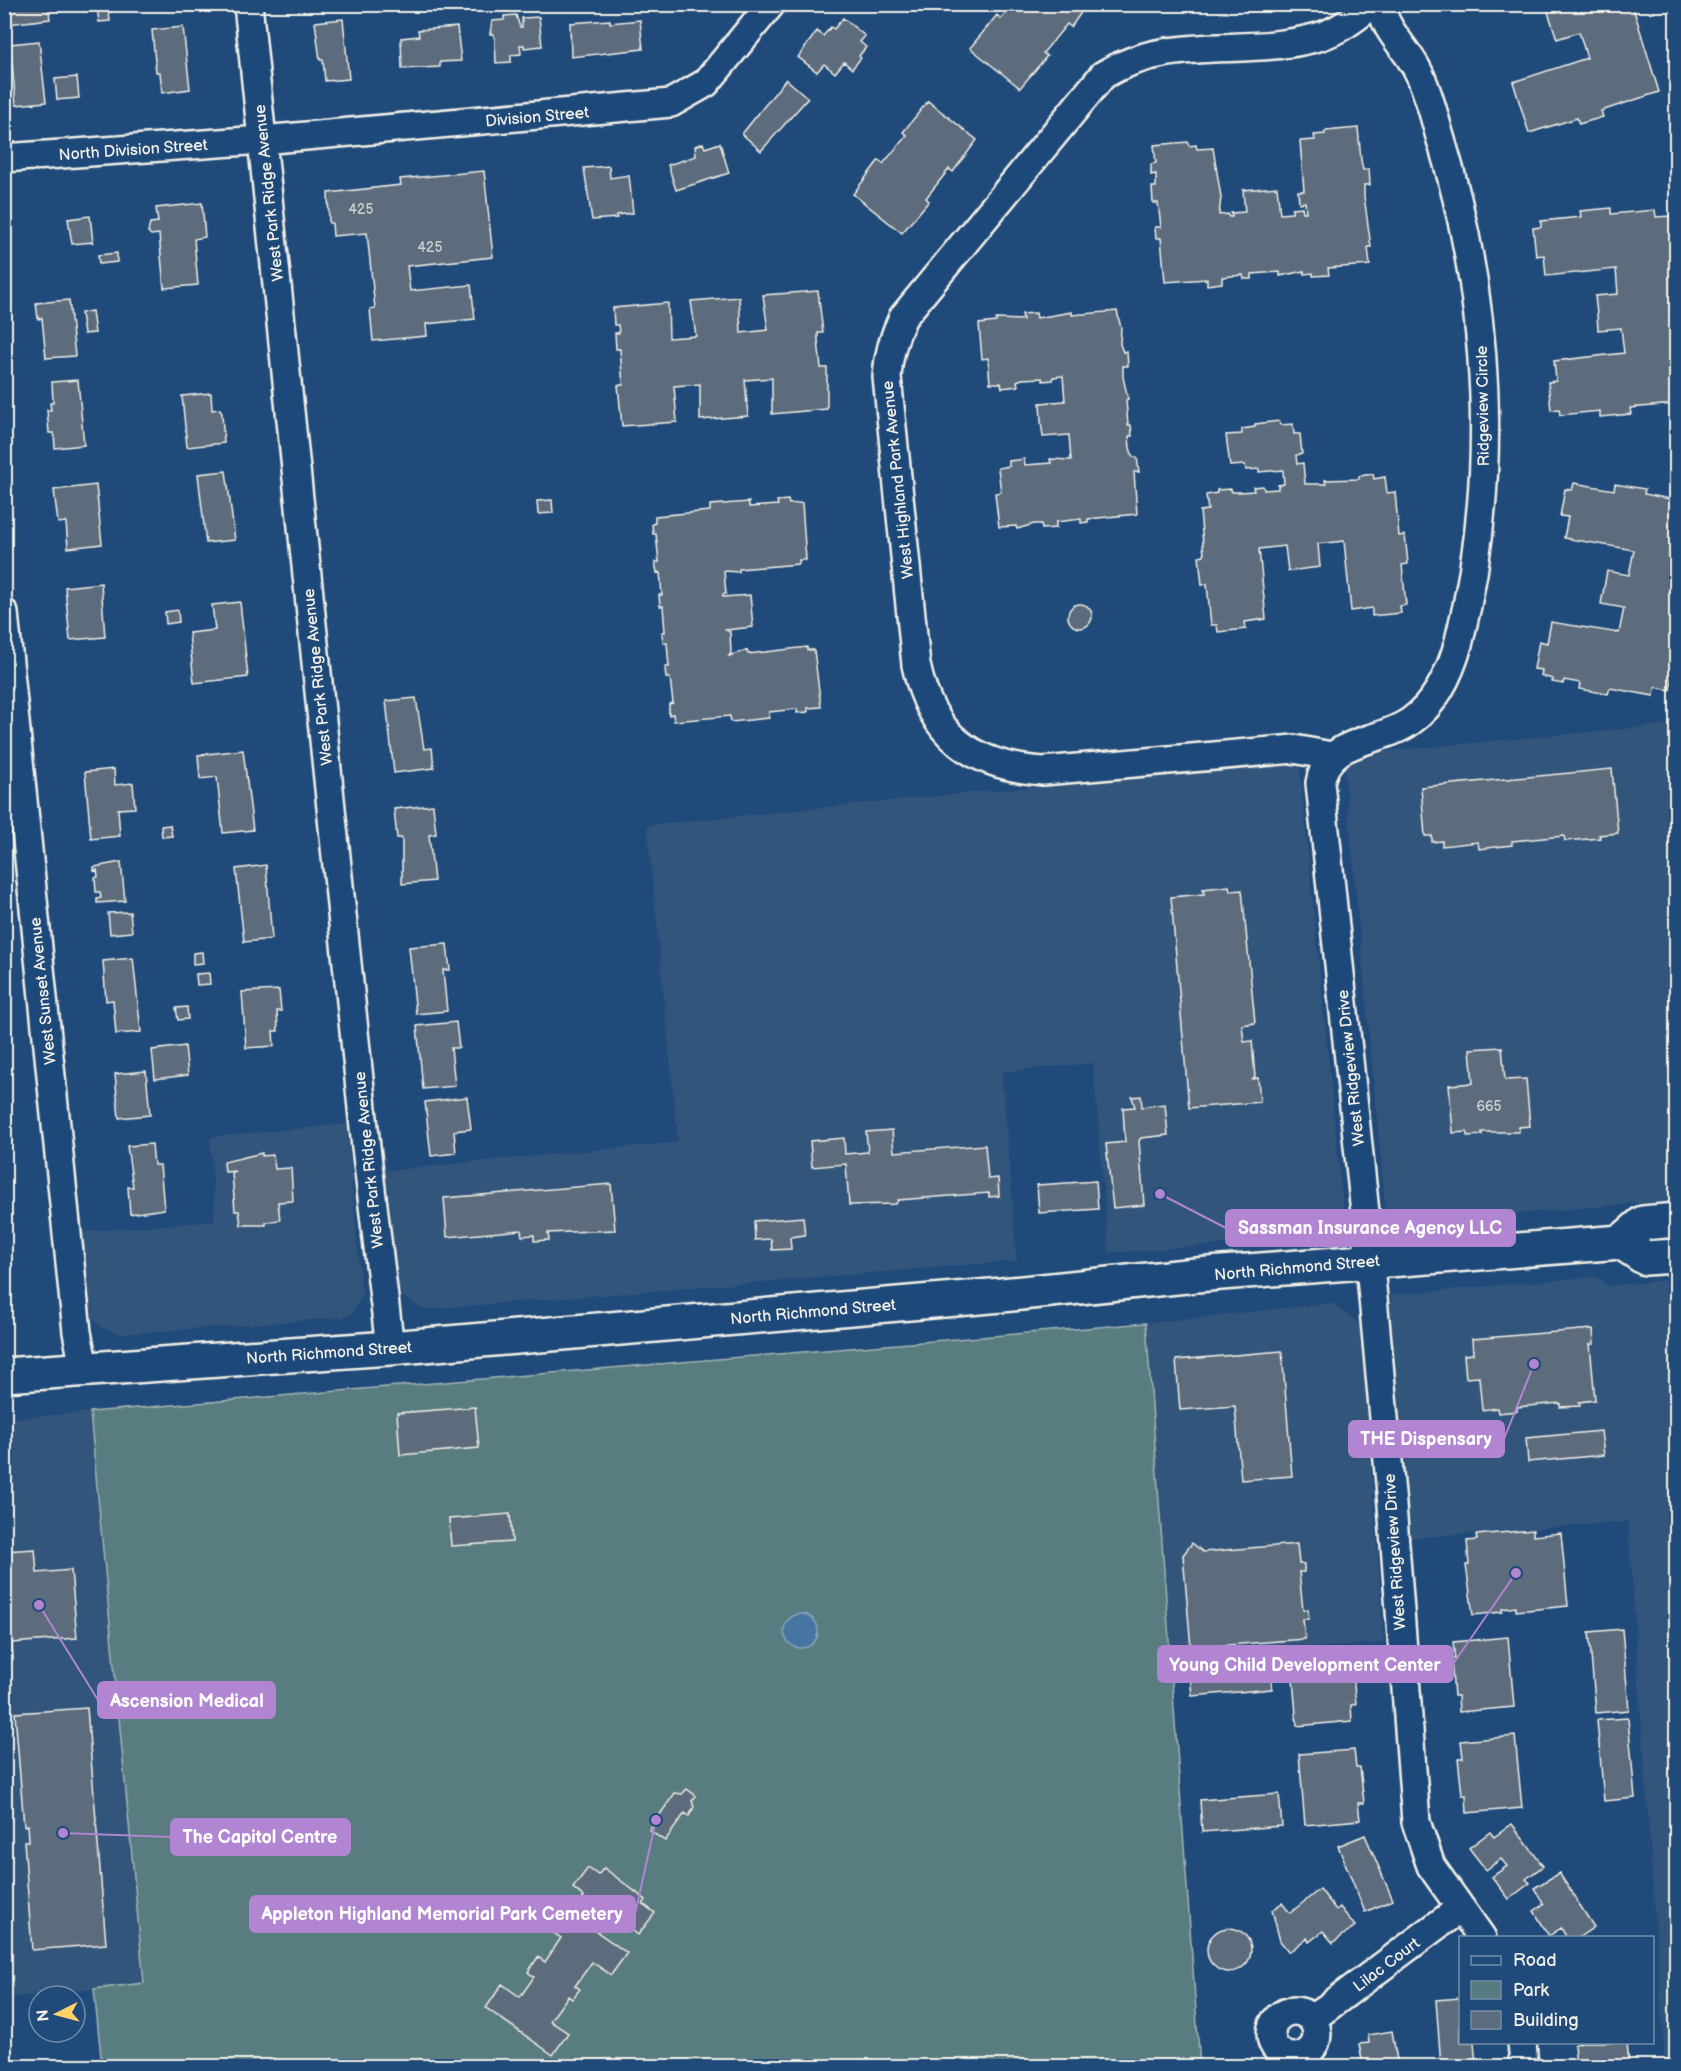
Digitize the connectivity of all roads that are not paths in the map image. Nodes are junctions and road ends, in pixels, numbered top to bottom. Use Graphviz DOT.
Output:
graph roads {
  1 [pos="248,4"];
  2 [pos="771,4"];
  3 [pos="1372,4"];
  4 [pos="1381,4"];
  5 [pos="262,140"];
  6 [pos="4,158"];
  7 [pos="4,613"];
  8 [pos="1330,756"];
  9 [pos="1677,1220"];
  10 [pos="1621,1242"];
  11 [pos="1677,1256"];
  12 [pos="1369,1261"];
  13 [pos="390,1348"];
  14 [pos="84,1368"];
  15 [pos="4,1375"];
  16 [pos="1460,1909"];
  17 [pos="1480,1936"];
  18 [pos="1312,2019"];
  19 [pos="1522,2044"];
  20 [pos="1524,2067"];
  1 -- 5 [label="street, West Park Ridge Avenue"];
  2 -- 5 [label="street, Division Street"];
  3 -- 8 [label="street, West Highland Park Avenue"];
  4 -- 8 [label="street, Ridgeview Circle"];
  5 -- 6 [label="street, North Division Street"];
  5 -- 13 [label="street, West Park Ridge Avenue"];
  7 -- 14 [label="street, West Sunset Avenue"];
  8 -- 12 [label="street, West Ridgeview Drive"];
  9 -- 10 [label="main road"];
  10 -- 11 [label="main road"];
  10 -- 12 [label="main road, North Richmond Street"];
  12 -- 13 [label="main road, North Richmond Street"];
  12 -- 16 [label="street, West Ridgeview Drive"];
  13 -- 14 [label="main road, North Richmond Street"];
  14 -- 15 [label="main road, North Richmond Street"];
  16 -- 17 [label="street, West Ridgeview Drive"];
  16 -- 18 [label="street, Lilac Court"];
  19 -- 20 [label="street"];
}
